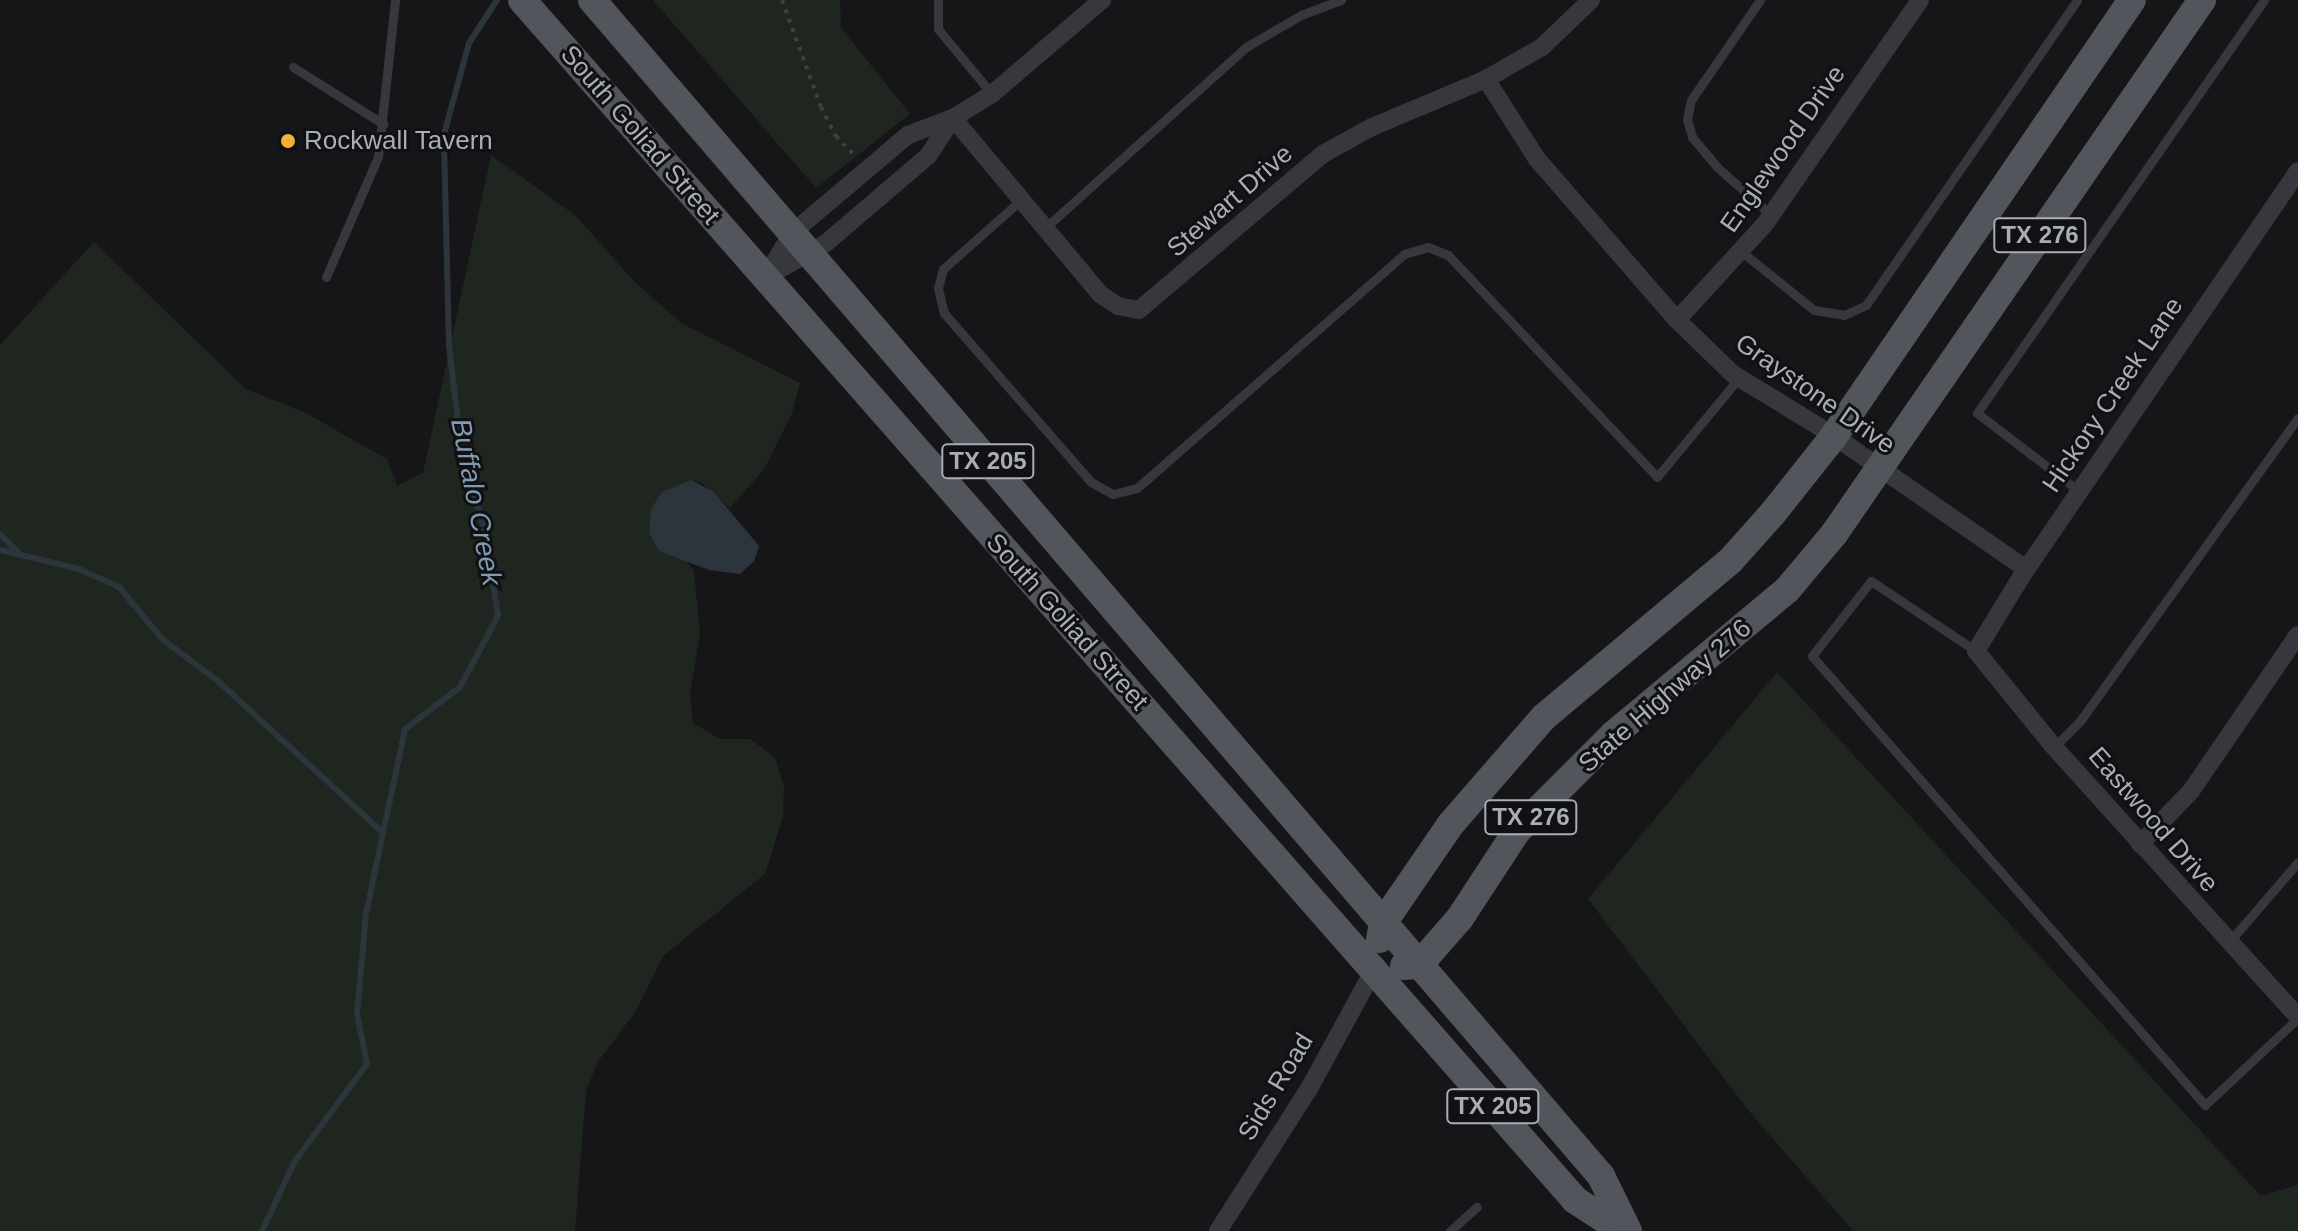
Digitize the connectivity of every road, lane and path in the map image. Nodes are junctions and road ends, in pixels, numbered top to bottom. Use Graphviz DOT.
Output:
graph roads {
  1 [pos="395,0"];
  2 [pos="522,0"];
  3 [pos="592,0"];
  4 [pos="782,0"];
  5 [pos="938,0"];
  6 [pos="1102,0"];
  7 [pos="1341,0"];
  8 [pos="1591,0"];
  9 [pos="1760,0"];
  10 [pos="1920,0"];
  11 [pos="2077,0"];
  12 [pos="2132,0"];
  13 [pos="2202,0"];
  14 [pos="2264,0"];
  15 [pos="293,67"];
  16 [pos="1486,79"];
  17 [pos="992,94"];
  18 [pos="953,118"];
  19 [pos="383,124"];
  20 [pos="848,168"];
  21 [pos="2298,171"];
  22 [pos="1021,200"];
  23 [pos="1771,215"];
  24 [pos="1045,228"];
  25 [pos="792,233"];
  26 [pos="1742,252"];
  27 [pos="811,256"];
  28 [pos="326,277"];
  29 [pos="765,278"];
  30 [pos="1677,320"];
  31 [pos="1739,378"];
  32 [pos="2298,418"];
  33 [pos="1834,436"];
  34 [pos="1878,470"];
  35 [pos="2079,491"];
  36 [pos="2026,569"];
  37 [pos="2298,635"];
  38 [pos="1976,651"];
  39 [pos="2054,747"];
  40 [pos="2140,844"];
  41 [pos="2298,862"];
  42 [pos="1383,923"];
  43 [pos="2228,944"];
  44 [pos="1419,965"];
  45 [pos="1375,968"];
  46 [pos="2298,1017"];
  47 [pos="1477,1207"];
  48 [pos="1218,1231"];
  49 [pos="1450,1231"];
  50 [pos="1625,1231"];
  1 -- 19 [label="lane"];
  2 -- 29 [label="main road, South Goliad Street / TX 205"];
  3 -- 25 [label="main road, South Goliad Street / TX 205"];
  4 -- 20 [label="path"];
  5 -- 17 [label="lane"];
  6 -- 17 [label="street"];
  7 -- 24 [label="lane"];
  8 -- 16 [label="street, Stewart Drive"];
  9 -- 23 [label="lane"];
  10 -- 23 [label="street, Englewood Drive"];
  11 -- 26 [label="lane"];
  12 -- 33 [label="main road, TX 276"];
  13 -- 34 [label="main road, State Highway 276 / TX 276"];
  14 -- 35 [label="lane"];
  15 -- 19 [label="lane"];
  16 -- 24 [label="street, Stewart Drive"];
  16 -- 30 [label="street, Graystone Drive"];
  17 -- 18 [label="street"];
  18 -- 22 [label="street, Stewart Drive"];
  18 -- 25 [label="street"];
  18 -- 27 [label="street"];
  19 -- 28 [label="lane"];
  21 -- 35 [label="street, Hickory Creek Lane"];
  22 -- 24 [label="street, Stewart Drive"];
  22 -- 31 [label="lane"];
  23 -- 26 [label="street, Englewood Drive"];
  25 -- 27 [label="main road, South Goliad Street / TX 205"];
  25 -- 29 [label="street"];
  26 -- 30 [label="street, Englewood Drive"];
  27 -- 29 [label="street"];
  27 -- 42 [label="main road, South Goliad Street / TX 205"];
  29 -- 45 [label="main road, South Goliad Street / TX 205"];
  30 -- 31 [label="street, Graystone Drive"];
  31 -- 33 [label="street, Graystone Drive"];
  32 -- 39 [label="lane"];
  33 -- 34 [label="street, Graystone Drive"];
  33 -- 42 [label="main road, TX 276"];
  34 -- 36 [label="street, Graystone Drive"];
  34 -- 44 [label="main road, State Highway 276 / TX 276"];
  35 -- 36 [label="street, Hickory Creek Lane"];
  36 -- 38 [label="street, Hickory Creek Lane"];
  37 -- 40 [label="street"];
  38 -- 39 [label="street, Eastwood Drive"];
  38 -- 46 [label="lane"];
  39 -- 40 [label="street, Eastwood Drive"];
  40 -- 43 [label="street, Eastwood Drive"];
  41 -- 43 [label="lane"];
  42 -- 44 [label="main road, South Goliad Street / TX 205"];
  42 -- 45 [label="main road, TX 276"];
  43 -- 46 [label="street, Eastwood Drive"];
  44 -- 45 [label="main road"];
  44 -- 50 [label="main road, South Goliad Street / TX 205"];
  45 -- 48 [label="street, Sids Road"];
  45 -- 50 [label="main road, South Goliad Street / TX 205"];
  47 -- 49 [label="lane"];
}
